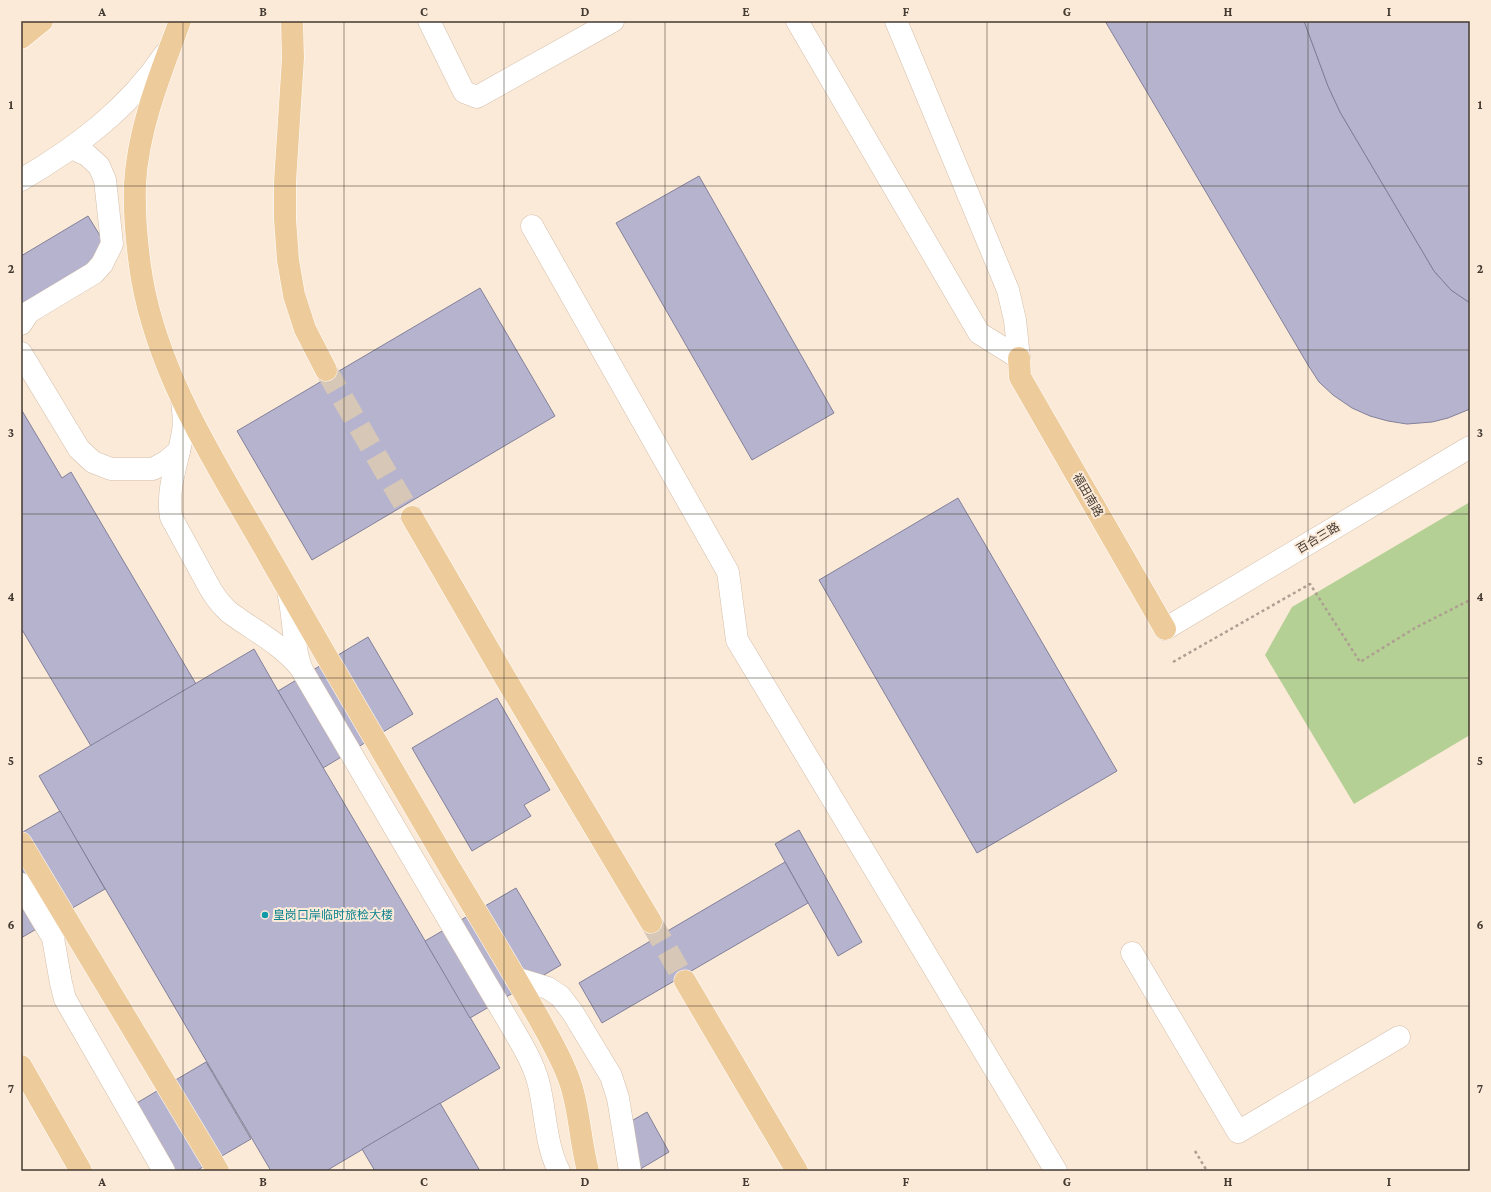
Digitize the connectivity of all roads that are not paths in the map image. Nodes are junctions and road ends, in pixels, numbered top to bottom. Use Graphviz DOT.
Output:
graph roads {
  1 [pos="42,21"];
  2 [pos="180,21"];
  3 [pos="292,21"];
  4 [pos="429,21"];
  5 [pos="613,21"];
  6 [pos="797,21"];
  7 [pos="896,21"];
  8 [pos="21,38"];
  9 [pos="172,43"];
  10 [pos="72,148"];
  11 [pos="21,180"];
  12 [pos="532,226"];
  13 [pos="21,324"];
  14 [pos="21,353"];
  15 [pos="1019,358"];
  16 [pos="326,370"];
  17 [pos="182,400"];
  18 [pos="1470,447"];
  19 [pos="179,451"];
  20 [pos="412,518"];
  21 [pos="287,589"];
  22 [pos="1165,629"];
  23 [pos="302,670"];
  24 [pos="21,843"];
  25 [pos="21,884"];
  26 [pos="651,922"];
  27 [pos="1132,953"];
  28 [pos="515,978"];
  29 [pos="685,981"];
  30 [pos="1399,1037"];
  31 [pos="21,1066"];
  32 [pos="217,1169"];
  33 [pos="81,1171"];
  34 [pos="164,1171"];
  35 [pos="559,1171"];
  36 [pos="588,1171"];
  37 [pos="630,1171"];
  38 [pos="797,1171"];
  39 [pos="1056,1171"];
  1 -- 8 [label="main road"];
  2 -- 9 [label="main road"];
  3 -- 16 [label="main road"];
  4 -- 5 [label="street"];
  6 -- 15 [label="street"];
  7 -- 15 [label="street"];
  9 -- 10 [label="street"];
  9 -- 17 [label="main road"];
  10 -- 11 [label="street"];
  10 -- 13 [label="street"];
  12 -- 39 [label="street"];
  14 -- 19 [label="street"];
  15 -- 22 [label="main road, 福田南路"];
  17 -- 19 [label="street"];
  17 -- 21 [label="main road"];
  18 -- 22 [label="street, 百合三路"];
  19 -- 23 [label="street"];
  20 -- 26 [label="main road"];
  21 -- 23 [label="street"];
  21 -- 28 [label="main road"];
  23 -- 35 [label="street"];
  24 -- 32 [label="main road"];
  25 -- 34 [label="street"];
  27 -- 30 [label="street"];
  28 -- 36 [label="main road"];
  28 -- 37 [label="street"];
  29 -- 38 [label="main road"];
  31 -- 33 [label="main road"];
}
